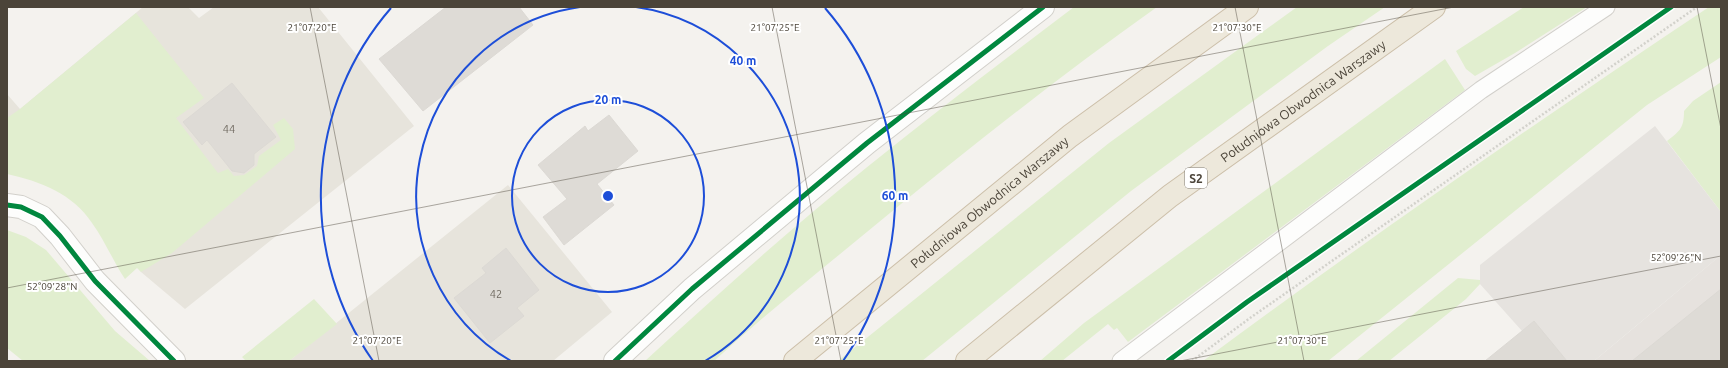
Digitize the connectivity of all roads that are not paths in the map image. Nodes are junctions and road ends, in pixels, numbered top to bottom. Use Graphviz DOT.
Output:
graph roads {
  1 [pos="1043,7"];
  2 [pos="1247,7"];
  3 [pos="1434,7"];
  4 [pos="1606,7"];
  5 [pos="7,205"];
  6 [pos="174,361"];
  7 [pos="615,361"];
  8 [pos="794,361"];
  9 [pos="967,361"];
  10 [pos="1121,361"];
  1 -- 7 [label="street"];
  2 -- 8 [label="highway, Południowa Obwodnica Warszawy"];
  3 -- 9 [label="highway, Południowa Obwodnica Warszawy / S2"];
  4 -- 10 [label="lane"];
  5 -- 6 [label="street"];
}
